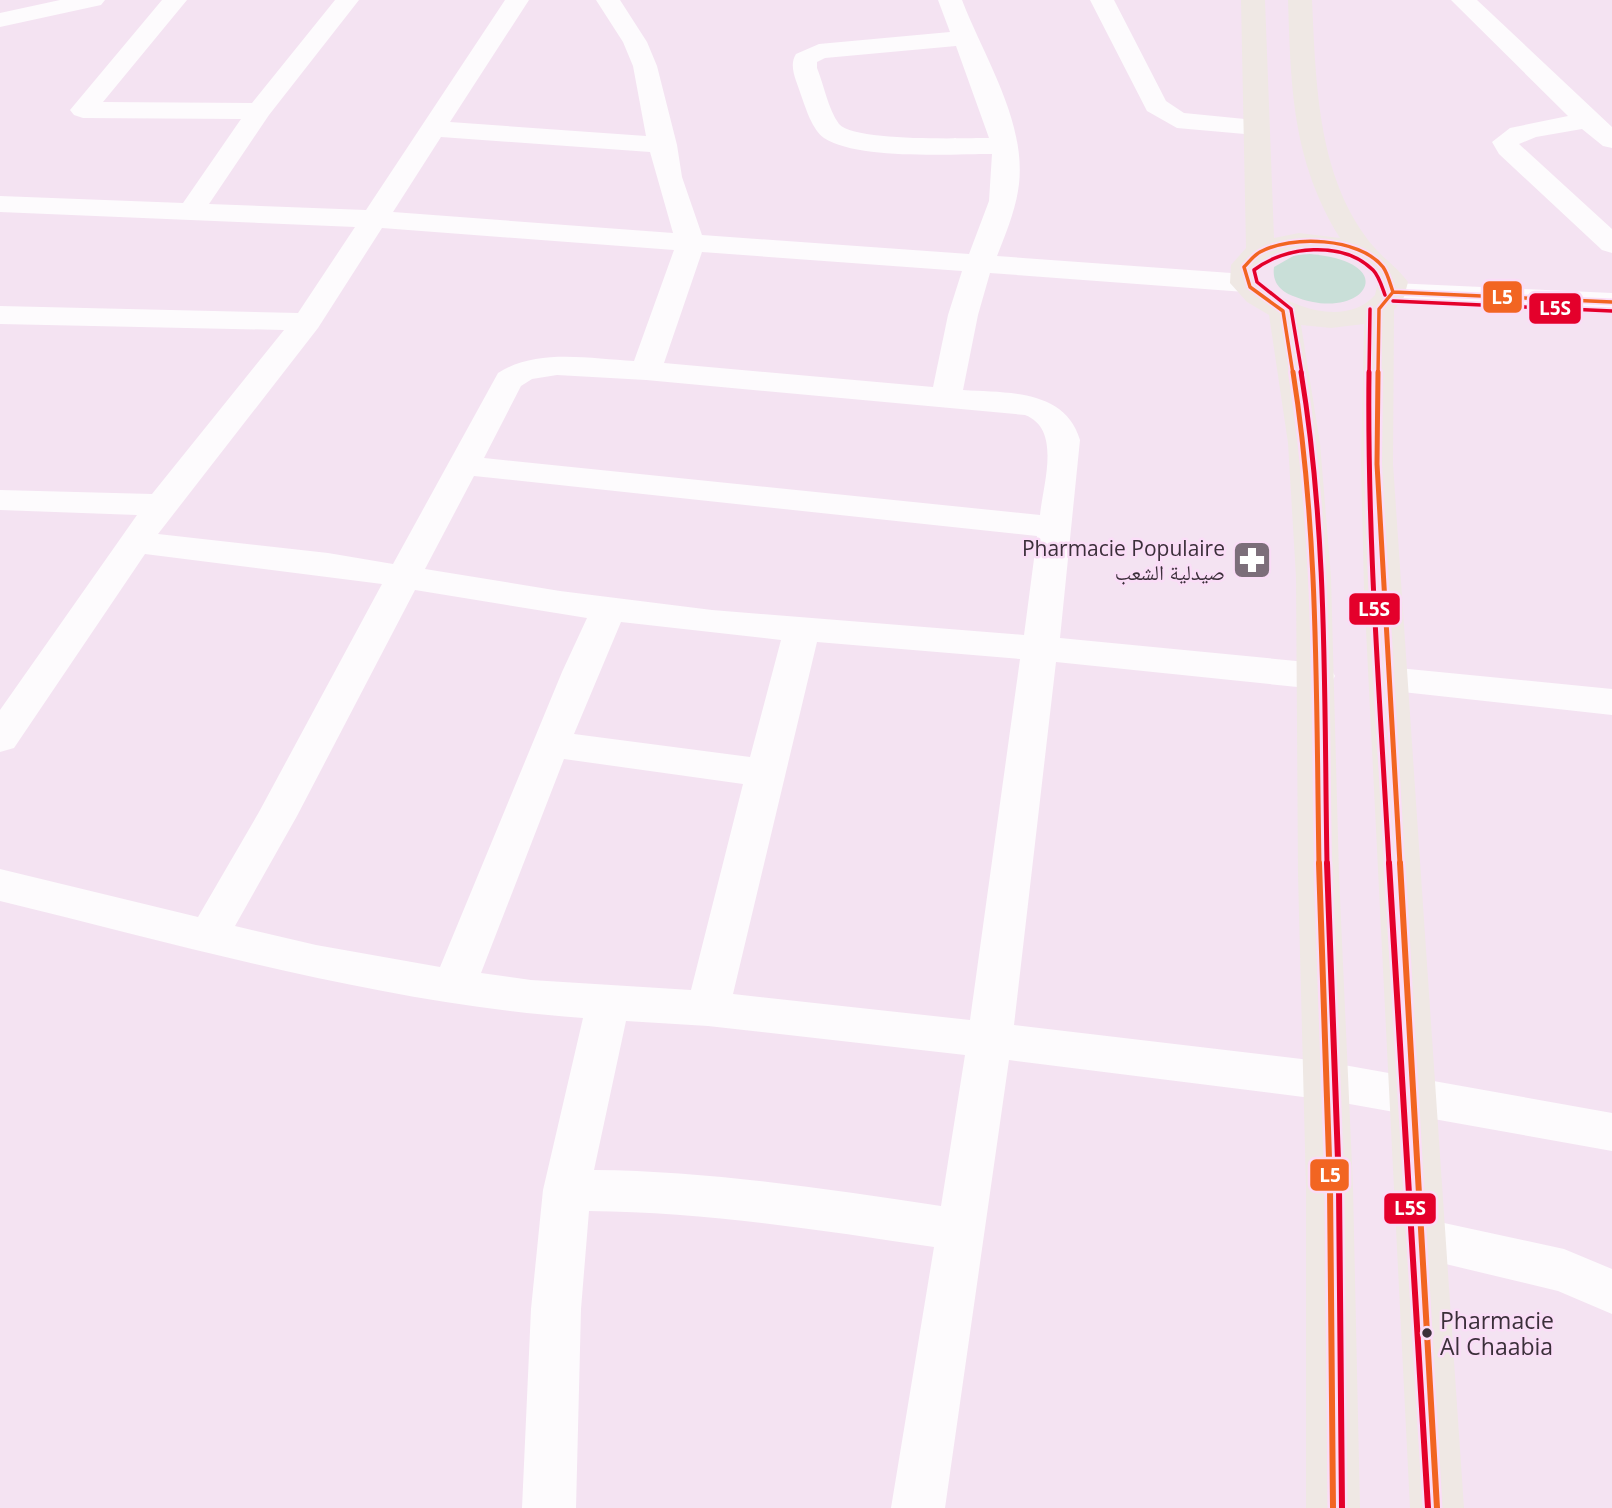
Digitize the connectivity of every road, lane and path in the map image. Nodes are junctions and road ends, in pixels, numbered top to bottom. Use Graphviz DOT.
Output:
graph roads {
  1 [pos="93,0"];
  2 [pos="175,0"];
  3 [pos="347,0"];
  4 [pos="517,0"];
  5 [pos="608,0"];
  6 [pos="950,0"];
  7 [pos="1101,0"];
  8 [pos="1253,0"];
  9 [pos="1305,1"];
  10 [pos="1470,1"];
  11 [pos="0,20"];
  12 [pos="964,38"];
  13 [pos="259,111"];
  14 [pos="1587,120"];
  15 [pos="1256,127"];
  16 [pos="433,129"];
  17 [pos="1612,140"];
  18 [pos="664,145"];
  19 [pos="1004,146"];
  20 [pos="0,204"];
  21 [pos="191,211"];
  22 [pos="373,219"];
  23 [pos="691,243"];
  24 [pos="1612,244"];
  25 [pos="1260,250"];
  26 [pos="1365,254"];
  27 [pos="981,264"];
  28 [pos="1245,283"];
  29 [pos="1386,300"];
  30 [pos="1612,302"];
  31 [pos="1283,311"];
  32 [pos="0,315"];
  33 [pos="307,322"];
  34 [pos="646,370"];
  35 [pos="946,398"];
  36 [pos="464,465"];
  37 [pos="0,500"];
  38 [pos="160,505"];
  39 [pos="1055,527"];
  40 [pos="135,542"];
  41 [pos="402,577"];
  42 [pos="609,610"];
  43 [pos="802,630"];
  44 [pos="1038,648"];
  45 [pos="1317,676"];
  46 [pos="1388,680"];
  47 [pos="1612,702"];
  48 [pos="4,728"];
  49 [pos="551,744"];
  50 [pos="767,773"];
  51 [pos="0,885"];
  52 [pos="209,935"];
  53 [pos="454,986"];
  54 [pos="609,1003"];
  55 [pos="708,1010"];
  56 [pos="990,1039"];
  57 [pos="1327,1081"];
  58 [pos="1415,1097"];
  59 [pos="1612,1132"];
  60 [pos="568,1190"];
  61 [pos="958,1230"];
  62 [pos="1421,1239"];
  63 [pos="1612,1292"];
  64 [pos="548,1508"];
  65 [pos="918,1508"];
  66 [pos="1333,1508"];
  67 [pos="1437,1508"];
  1 -- 11 [label="street"];
  2 -- 13 [label="street"];
  3 -- 13 [label="street"];
  4 -- 16 [label="street"];
  5 -- 18 [label="street"];
  6 -- 12 [label="street"];
  7 -- 15 [label="street"];
  8 -- 15 [label="main road"];
  9 -- 26 [label="main road"];
  10 -- 14 [label="street"];
  12 -- 19 [label="street"];
  12 -- 19 [label="street"];
  13 -- 21 [label="street"];
  14 -- 17 [label="street"];
  14 -- 24 [label="street"];
  15 -- 25 [label="main road"];
  16 -- 18 [label="street"];
  16 -- 22 [label="street"];
  18 -- 23 [label="street"];
  19 -- 27 [label="street"];
  20 -- 21 [label="street"];
  21 -- 22 [label="street"];
  22 -- 23 [label="street"];
  22 -- 33 [label="street"];
  23 -- 27 [label="street"];
  23 -- 34 [label="street"];
  25 -- 26 [label="main road"];
  25 -- 28 [label="main road"];
  26 -- 29 [label="main road"];
  27 -- 28 [label="street"];
  27 -- 35 [label="street"];
  28 -- 31 [label="main road"];
  29 -- 30 [label="street"];
  29 -- 31 [label="main road"];
  29 -- 46 [label="main road"];
  31 -- 45 [label="main road"];
  32 -- 33 [label="street"];
  33 -- 38 [label="street"];
  34 -- 35 [label="street"];
  34 -- 36 [label="street"];
  35 -- 39 [label="street"];
  36 -- 39 [label="street"];
  36 -- 41 [label="street"];
  37 -- 38 [label="street"];
  38 -- 40 [label="street"];
  39 -- 44 [label="street"];
  40 -- 41 [label="street"];
  40 -- 48 [label="street"];
  41 -- 42 [label="street"];
  41 -- 52 [label="street"];
  42 -- 43 [label="street"];
  42 -- 49 [label="street"];
  43 -- 44 [label="street"];
  43 -- 50 [label="street"];
  44 -- 45 [label="street"];
  44 -- 56 [label="street"];
  45 -- 57 [label="main road"];
  46 -- 47 [label="street"];
  46 -- 58 [label="main road"];
  49 -- 50 [label="street"];
  49 -- 53 [label="street"];
  50 -- 55 [label="street"];
  51 -- 52 [label="street"];
  52 -- 53 [label="street"];
  53 -- 54 [label="street"];
  54 -- 55 [label="street"];
  54 -- 60 [label="street"];
  55 -- 56 [label="street"];
  56 -- 57 [label="street"];
  56 -- 61 [label="street"];
  57 -- 58 [label="street"];
  57 -- 66 [label="main road"];
  58 -- 59 [label="street"];
  58 -- 62 [label="main road"];
  60 -- 61 [label="street"];
  60 -- 64 [label="street"];
  61 -- 65 [label="street"];
  62 -- 63 [label="street"];
  62 -- 67 [label="main road"];
}
